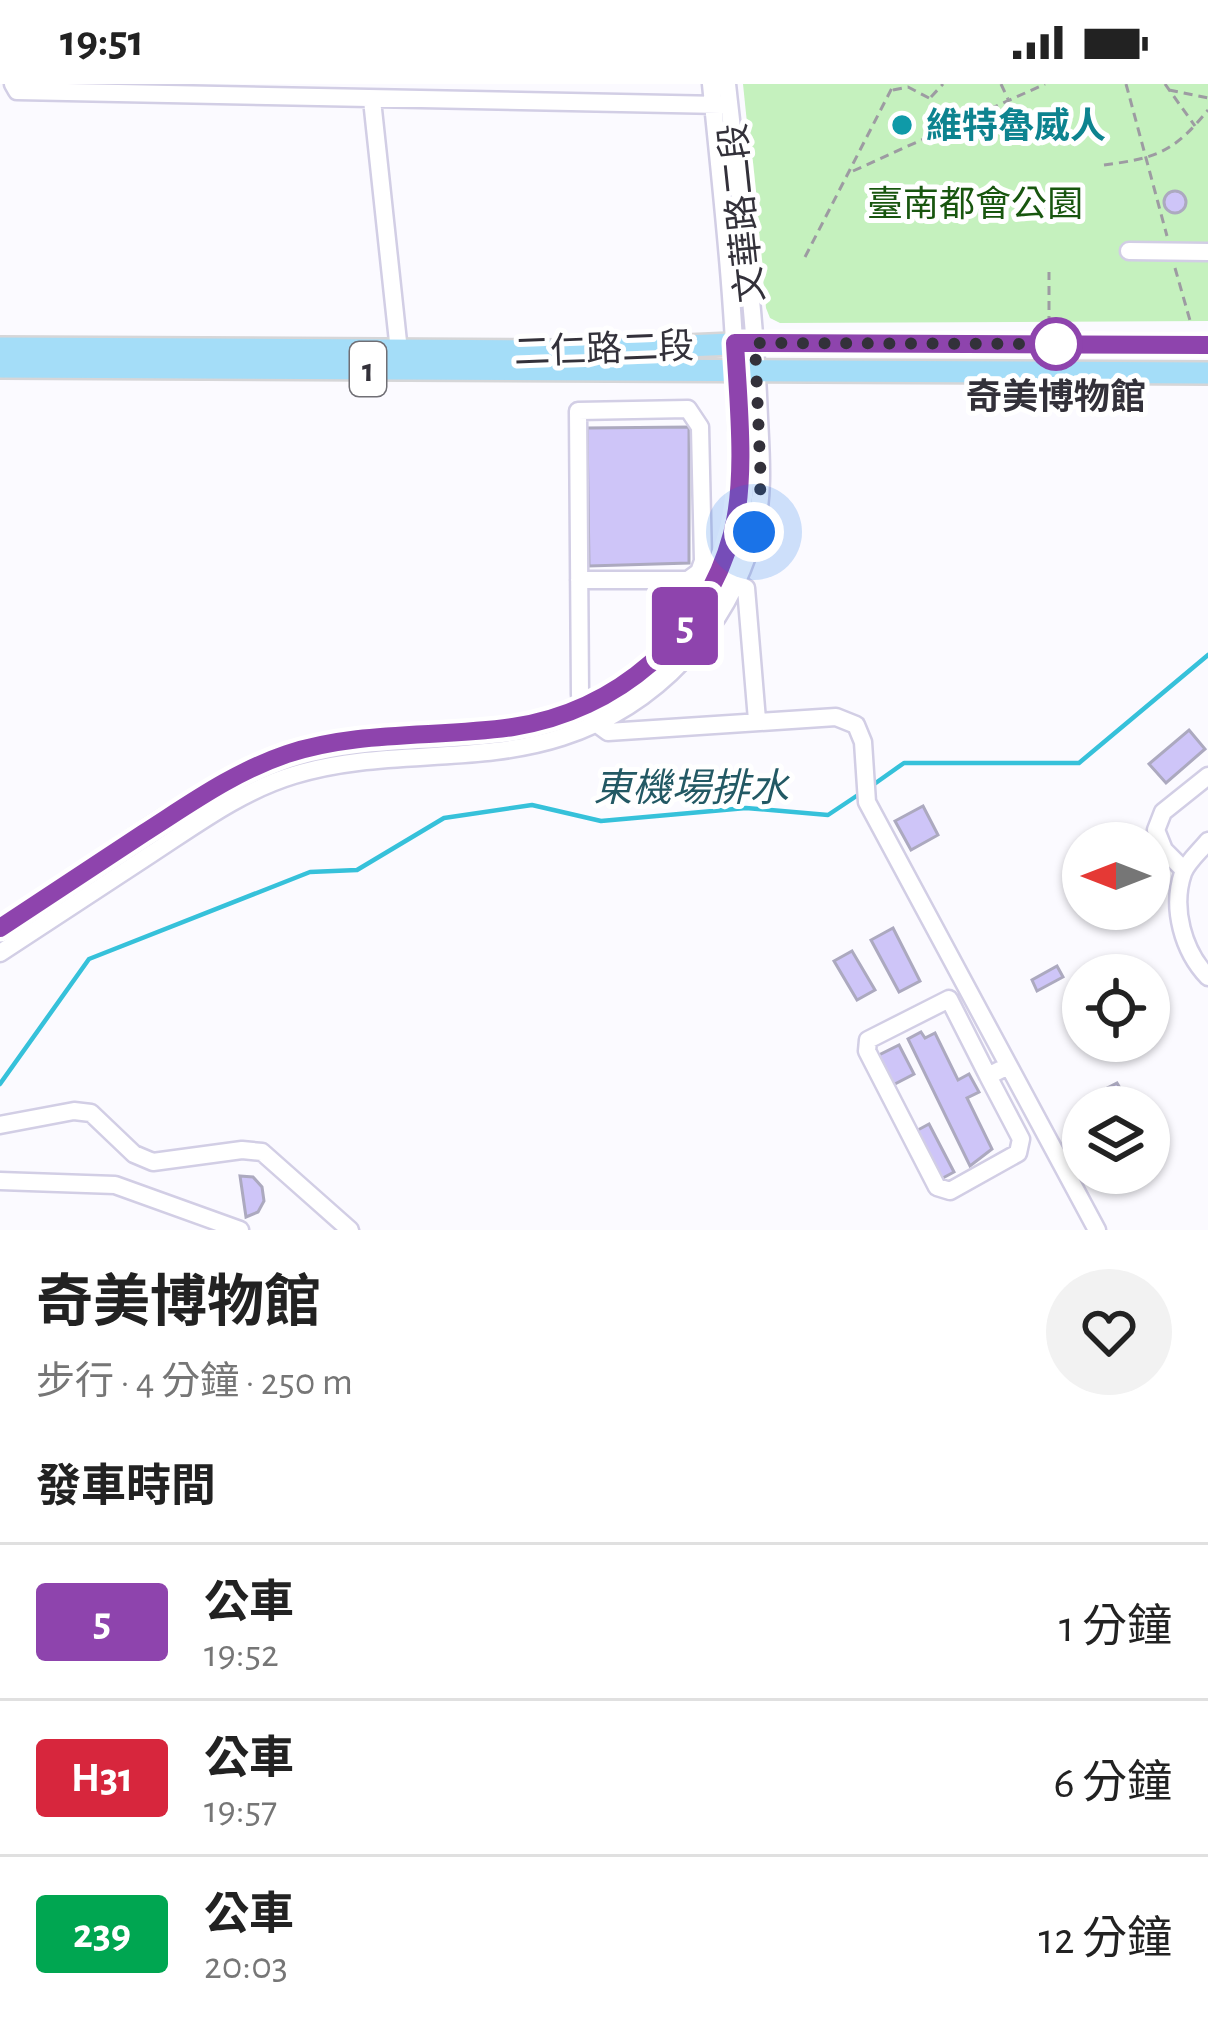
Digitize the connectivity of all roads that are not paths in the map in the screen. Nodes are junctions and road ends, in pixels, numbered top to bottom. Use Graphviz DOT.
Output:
graph roads {
  1 [pos="13,84"];
  2 [pos="710,84"];
  3 [pos="727,84"];
  4 [pos="372,100"];
  5 [pos="721,105"];
  6 [pos="1129,251"];
  7 [pos="1208,252"];
  8 [pos="745,343"];
  9 [pos="1208,345"];
  10 [pos="0,348"];
  11 [pos="399,351"];
  12 [pos="0,367"];
  13 [pos="747,370"];
  14 [pos="1208,373"];
  15 [pos="718,574"];
  16 [pos="579,580"];
  17 [pos="737,582"];
  18 [pos="589,706"];
  19 [pos="758,720"];
  20 [pos="597,724"];
  21 [pos="1208,776"];
  22 [pos="1208,841"];
  23 [pos="1184,870"];
  24 [pos="0,928"];
  25 [pos="0,953"];
  26 [pos="1208,976"];
  27 [pos="1007,1066"];
  28 [pos="988,1076"];
  29 [pos="0,1125"];
  30 [pos="0,1181"];
  31 [pos="239,1230"];
  32 [pos="350,1230"];
  33 [pos="1097,1230"];
  1 -- 4 [label="street"];
  2 -- 5 [label="street, 文華路二段"];
  3 -- 5 [label="street, 文華路二段"];
  4 -- 5 [label="street"];
  4 -- 11 [label="street"];
  5 -- 8 [label="street, 文華路二段"];
  6 -- 7 [label="street"];
  8 -- 9 [label="main road, 二仁路二段 / 1"];
  8 -- 11 [label="main road, 二仁路二段 / 1"];
  8 -- 13 [label="street, 文華路二段"];
  10 -- 11 [label="main road, 二仁路二段 / 1"];
  12 -- 13 [label="main road, 二仁路二段 / 1"];
  13 -- 14 [label="main road, 二仁路二段 / 1"];
  13 -- 15 [label="street"];
  13 -- 17 [label="street"];
  15 -- 17 [label="street"];
  15 -- 18 [label="street"];
  16 -- 16 [label="street"];
  16 -- 18 [label="street"];
  17 -- 19 [label="street"];
  17 -- 20 [label="street"];
  18 -- 20 [label="street"];
  18 -- 24 [label="street"];
  19 -- 20 [label="street"];
  19 -- 27 [label="street"];
  20 -- 25 [label="street"];
  21 -- 23 [label="street"];
  22 -- 23 [label="street"];
  23 -- 26 [label="street"];
  27 -- 28 [label="street"];
  27 -- 33 [label="street"];
  28 -- 28 [label="street"];
  29 -- 32 [label="street"];
  30 -- 31 [label="street"];
}
